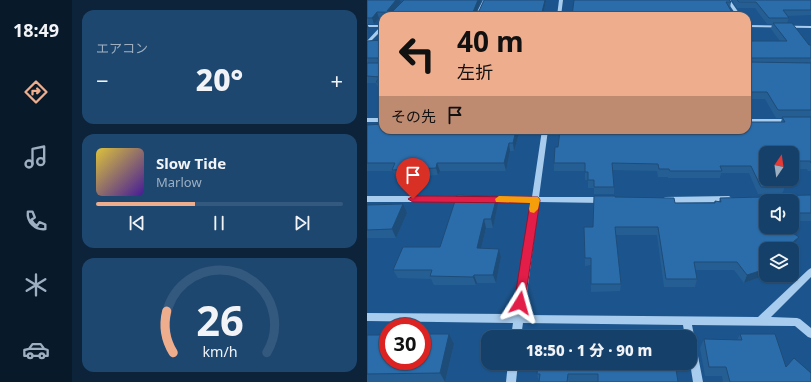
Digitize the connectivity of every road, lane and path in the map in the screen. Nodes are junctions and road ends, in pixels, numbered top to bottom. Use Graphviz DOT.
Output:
graph roads {
  1 [pos="485,0"];
  2 [pos="561,0"];
  3 [pos="728,0"];
  4 [pos="479,12"];
  5 [pos="560,12"];
  6 [pos="736,12"];
  7 [pos="367,26"];
  8 [pos="751,26"];
  9 [pos="379,27"];
  10 [pos="811,27"];
  11 [pos="379,31"];
  12 [pos="367,44"];
  13 [pos="367,120"];
  14 [pos="379,120"];
  15 [pos="751,121"];
  16 [pos="797,121"];
  17 [pos="544,134"];
  18 [pos="367,199"];
  19 [pos="471,199"];
  20 [pos="479,199"];
  21 [pos="740,199"];
  22 [pos="535,200"];
  23 [pos="614,200"];
  24 [pos="653,200"];
  25 [pos="811,272"];
  26 [pos="367,317"];
  27 [pos="518,318"];
  28 [pos="687,321"];
  29 [pos="760,322"];
  30 [pos="797,322"];
  31 [pos="811,326"];
  32 [pos="517,330"];
  33 [pos="689,330"];
  34 [pos="811,334"];
  35 [pos="512,370"];
  36 [pos="696,370"];
  37 [pos="511,382"];
  38 [pos="698,382"];
  1 -- 4 [label="street"];
  2 -- 5 [label="street"];
  3 -- 6 [label="street"];
  7 -- 9 [label="street"];
  8 -- 10 [label="street"];
  11 -- 12 [label="street"];
  13 -- 14 [label="street"];
  15 -- 16 [label="street"];
  17 -- 22 [label="street"];
  18 -- 19 [label="street"];
  20 -- 22 [label="street"];
  21 -- 24 [label="street"];
  22 -- 23 [label="street"];
  22 -- 27 [label="street"];
  25 -- 29 [label="street"];
  26 -- 27 [label="street"];
  27 -- 28 [label="street"];
  27 -- 32 [label="street"];
  28 -- 29 [label="street"];
  28 -- 33 [label="street"];
  29 -- 30 [label="street"];
  30 -- 31 [label="street"];
  30 -- 34 [label="street"];
  35 -- 37 [label="street"];
  36 -- 38 [label="street"];
}
